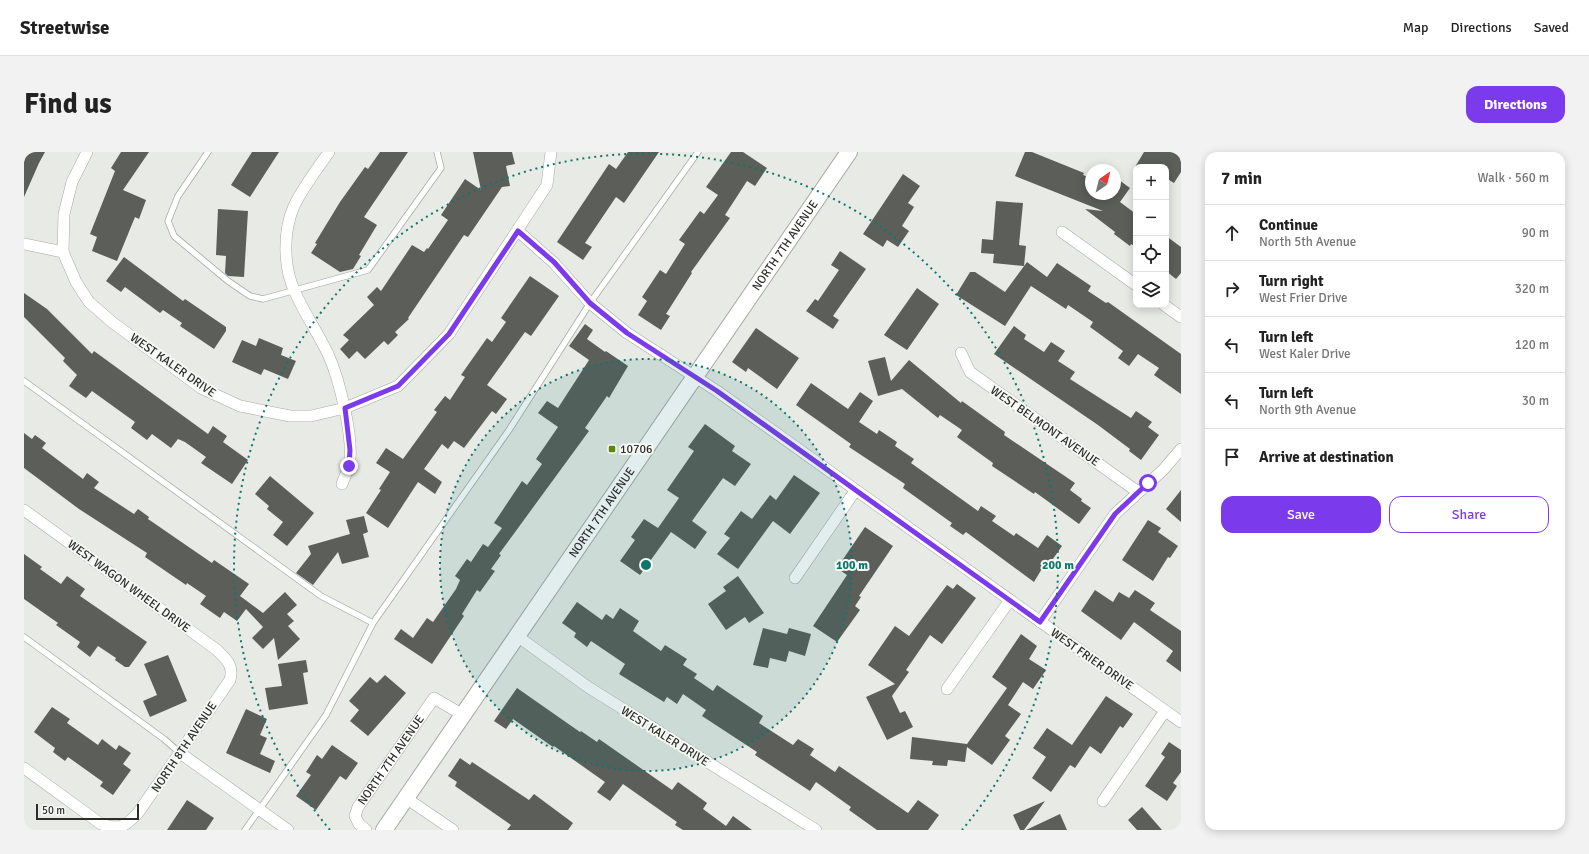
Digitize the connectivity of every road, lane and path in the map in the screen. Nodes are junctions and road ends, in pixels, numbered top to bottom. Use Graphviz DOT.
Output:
graph roads {
  1 [pos="88,152"];
  2 [pos="208,152"];
  3 [pos="329,152"];
  4 [pos="437,152"];
  5 [pos="551,152"];
  6 [pos="698,152"];
  7 [pos="849,152"];
  8 [pos="518,231"];
  9 [pos="1062,232"];
  10 [pos="24,244"];
  11 [pos="63,252"];
  12 [pos="1133,283"];
  13 [pos="294,291"];
  14 [pos="590,303"];
  15 [pos="1168,308"];
  16 [pos="1181,317"];
  17 [pos="962,354"];
  18 [pos="695,377"];
  19 [pos="24,381"];
  20 [pos="345,408"];
  21 [pos="1181,449"];
  22 [pos="342,484"];
  23 [pos="855,491"];
  24 [pos="1138,492"];
  25 [pos="24,510"];
  26 [pos="795,578"];
  27 [pos="1010,600"];
  28 [pos="1040,622"];
  29 [pos="373,624"];
  30 [pos="517,636"];
  31 [pos="24,637"];
  32 [pos="231,666"];
  33 [pos="947,689"];
  34 [pos="1165,711"];
  35 [pos="463,715"];
  36 [pos="1181,722"];
  37 [pos="180,753"];
  38 [pos="24,768"];
  39 [pos="406,798"];
  40 [pos="1103,801"];
  41 [pos="259,810"];
  42 [pos="245,830"];
  43 [pos="288,830"];
  44 [pos="366,830"];
  45 [pos="384,830"];
  46 [pos="453,830"];
  47 [pos="816,830"];
  1 -- 11 [label="street"];
  2 -- 13 [label="lane"];
  3 -- 13 [label="street"];
  4 -- 13 [label="lane"];
  5 -- 8 [label="street"];
  6 -- 14 [label="lane"];
  7 -- 18 [label="main road, NORTH 7TH AVENUE"];
  8 -- 14 [label="street, WEST FRIER DRIVE"];
  8 -- 20 [label="street, WEST KALER DRIVE"];
  9 -- 12 [label="street"];
  10 -- 11 [label="street"];
  11 -- 20 [label="street, WEST KALER DRIVE"];
  13 -- 20 [label="street"];
  14 -- 18 [label="street, WEST FRIER DRIVE"];
  14 -- 29 [label="lane"];
  15 -- 16 [label="street"];
  17 -- 24 [label="street, WEST BELMONT AVENUE"];
  18 -- 23 [label="street, WEST FRIER DRIVE"];
  18 -- 30 [label="main road, NORTH 7TH AVENUE"];
  19 -- 29 [label="lane"];
  20 -- 22 [label="street"];
  21 -- 24 [label="street"];
  23 -- 26 [label="street"];
  23 -- 27 [label="street, WEST FRIER DRIVE"];
  24 -- 28 [label="street"];
  25 -- 32 [label="street, WEST WAGON WHEEL DRIVE"];
  27 -- 28 [label="street, WEST FRIER DRIVE"];
  27 -- 33 [label="street"];
  28 -- 34 [label="street, WEST FRIER DRIVE"];
  29 -- 41 [label="lane"];
  30 -- 35 [label="main road, NORTH 7TH AVENUE"];
  30 -- 47 [label="street, WEST KALER DRIVE"];
  31 -- 37 [label="lane"];
  32 -- 37 [label="street, NORTH 8TH AVENUE"];
  34 -- 36 [label="street, WEST FRIER DRIVE"];
  34 -- 40 [label="street"];
  35 -- 39 [label="main road, NORTH 7TH AVENUE"];
  35 -- 44 [label="street, NORTH 7TH AVENUE"];
  37 -- 38 [label="street, NORTH 8TH AVENUE"];
  37 -- 41 [label="street"];
  39 -- 45 [label="main road, NORTH 7TH AVENUE"];
  39 -- 46 [label="street"];
  41 -- 42 [label="lane"];
  41 -- 43 [label="street"];
}
